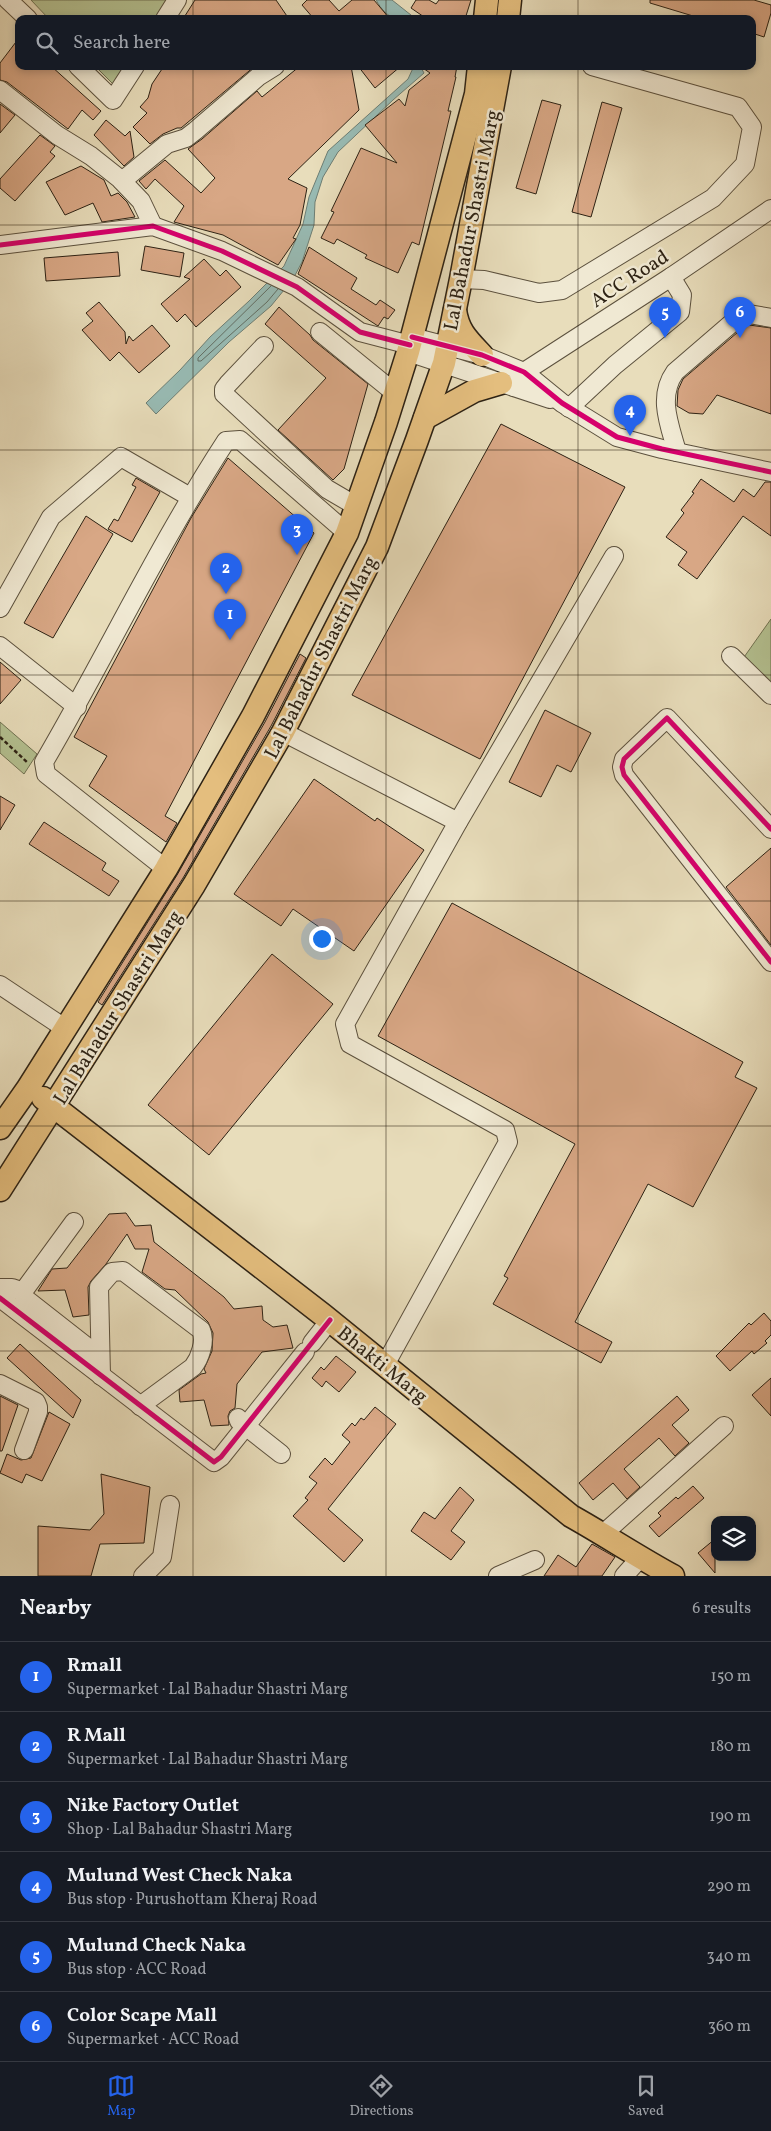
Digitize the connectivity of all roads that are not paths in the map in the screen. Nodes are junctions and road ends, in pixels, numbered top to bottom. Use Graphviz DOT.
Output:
graph roads {
  1 [pos="8,0"];
  2 [pos="177,0"];
  3 [pos="487,0"];
  4 [pos="510,0"];
  5 [pos="24,15"];
  6 [pos="168,15"];
  7 [pos="485,15"];
  8 [pos="508,15"];
  9 [pos="82,70"];
  10 [pos="132,70"];
  11 [pos="268,70"];
  12 [pos="480,70"];
  13 [pos="498,70"];
  14 [pos="606,70"];
  15 [pos="0,90"];
  16 [pos="484,100"];
  17 [pos="122,181"];
  18 [pos="771,209"];
  19 [pos="153,226"];
  20 [pos="0,245"];
  21 [pos="670,277"];
  22 [pos="461,280"];
  23 [pos="455,309"];
  24 [pos="771,318"];
  25 [pos="320,332"];
  26 [pos="410,345"];
  27 [pos="264,346"];
  28 [pos="446,354"];
  29 [pos="482,355"];
  30 [pos="513,380"];
  31 [pos="395,393"];
  32 [pos="566,405"];
  33 [pos="425,418"];
  34 [pos="677,452"];
  35 [pos="771,472"];
  36 [pos="190,497"];
  37 [pos="356,506"];
  38 [pos="347,533"];
  39 [pos="614,556"];
  40 [pos="0,608"];
  41 [pos="0,646"];
  42 [pos="731,656"];
  43 [pos="771,696"];
  44 [pos="77,707"];
  45 [pos="283,732"];
  46 [pos="458,822"];
  47 [pos="771,829"];
  48 [pos="166,870"];
  49 [pos="771,962"];
  50 [pos="0,985"];
  51 [pos="66,1029"];
  52 [pos="75,1073"];
  53 [pos="28,1088"];
  54 [pos="54,1106"];
  55 [pos="2,1124"];
  56 [pos="40,1128"];
  57 [pos="88,1132"];
  58 [pos="1,1185"];
  59 [pos="74,1222"];
  60 [pos="0,1288"];
  61 [pos="18,1290"];
  62 [pos="0,1298"];
  63 [pos="0,1312"];
  64 [pos="327,1318"];
  65 [pos="50,1352"];
  66 [pos="100,1357"];
  67 [pos="385,1365"];
  68 [pos="101,1376"];
  69 [pos="0,1384"];
  70 [pos="140,1406"];
  71 [pos="246,1426"];
  72 [pos="724,1426"];
  73 [pos="24,1450"];
  74 [pos="281,1454"];
  75 [pos="170,1505"];
  76 [pos="603,1534"];
  77 [pos="640,1558"];
  78 [pos="536,1560"];
  79 [pos="143,1576"];
  80 [pos="498,1576"];
  81 [pos="624,1576"];
  82 [pos="673,1576"];
  1 -- 5 [label="street"];
  2 -- 6 [label="street"];
  3 -- 7 [label="main road"];
  4 -- 8 [label="main road"];
  9 -- 10 [label="street"];
  11 -- 17 [label="street"];
  12 -- 16 [label="main road, Lal Bahadur Shastri Marg"];
  13 -- 16 [label="main road, Lal Bahadur Shastri Marg"];
  14 -- 22 [label="street"];
  15 -- 17 [label="street"];
  16 -- 22 [label="main road, Lal Bahadur Shastri Marg"];
  16 -- 26 [label="main road, Lal Bahadur Shastri Marg"];
  17 -- 19 [label="street"];
  18 -- 21 [label="street, ACC Road"];
  19 -- 20 [label="street"];
  19 -- 26 [label="street"];
  21 -- 30 [label="street, ACC Road"];
  21 -- 32 [label="street"];
  22 -- 23 [label="main road, Lal Bahadur Shastri Marg"];
  23 -- 28 [label="main road, Lal Bahadur Shastri Marg"];
  23 -- 29 [label="main road"];
  24 -- 34 [label="street"];
  25 -- 31 [label="street"];
  26 -- 28 [label="street"];
  26 -- 31 [label="main road, Lal Bahadur Shastri Marg"];
  27 -- 37 [label="street"];
  28 -- 29 [label="street"];
  28 -- 30 [label="street"];
  28 -- 33 [label="main road, Lal Bahadur Shastri Marg"];
  29 -- 30 [label="street"];
  30 -- 32 [label="street"];
  30 -- 33 [label="main road"];
  31 -- 37 [label="main road, Lal Bahadur Shastri Marg"];
  32 -- 34 [label="street"];
  33 -- 45 [label="main road, Lal Bahadur Shastri Marg"];
  34 -- 35 [label="street"];
  36 -- 38 [label="street"];
  36 -- 40 [label="street"];
  36 -- 44 [label="street"];
  37 -- 38 [label="main road, Lal Bahadur Shastri Marg"];
  38 -- 48 [label="main road, Lal Bahadur Shastri Marg"];
  39 -- 46 [label="street"];
  41 -- 44 [label="street"];
  42 -- 43 [label="street"];
  44 -- 48 [label="street"];
  45 -- 46 [label="street"];
  45 -- 52 [label="main road, Lal Bahadur Shastri Marg"];
  46 -- 67 [label="street"];
  47 -- 49 [label="street"];
  48 -- 51 [label="main road, Lal Bahadur Shastri Marg"];
  50 -- 51 [label="street"];
  51 -- 53 [label="main road, Lal Bahadur Shastri Marg"];
  52 -- 54 [label="main road, Lal Bahadur Shastri Marg"];
  52 -- 57 [label="main road"];
  53 -- 54 [label="main road, Bhakti Marg"];
  53 -- 55 [label="main road, Lal Bahadur Shastri Marg"];
  54 -- 56 [label="main road, Lal Bahadur Shastri Marg"];
  54 -- 57 [label="main road, Bhakti Marg"];
  56 -- 57 [label="main road"];
  56 -- 58 [label="main road, Lal Bahadur Shastri Marg"];
  57 -- 64 [label="main road, Bhakti Marg"];
  59 -- 66 [label="street"];
  60 -- 61 [label="street"];
  62 -- 68 [label="street"];
  63 -- 65 [label="street"];
  64 -- 67 [label="main road, Bhakti Marg"];
  64 -- 71 [label="street"];
  66 -- 68 [label="street"];
  66 -- 70 [label="street"];
  67 -- 76 [label="main road, Bhakti Marg"];
  68 -- 70 [label="street"];
  69 -- 73 [label="street"];
  70 -- 71 [label="street"];
  71 -- 74 [label="street"];
  72 -- 76 [label="street"];
  75 -- 79 [label="street"];
  76 -- 77 [label="main road, Bhakti Marg"];
  77 -- 81 [label="street"];
  77 -- 82 [label="main road, Bhakti Marg"];
  78 -- 80 [label="street"];
}
